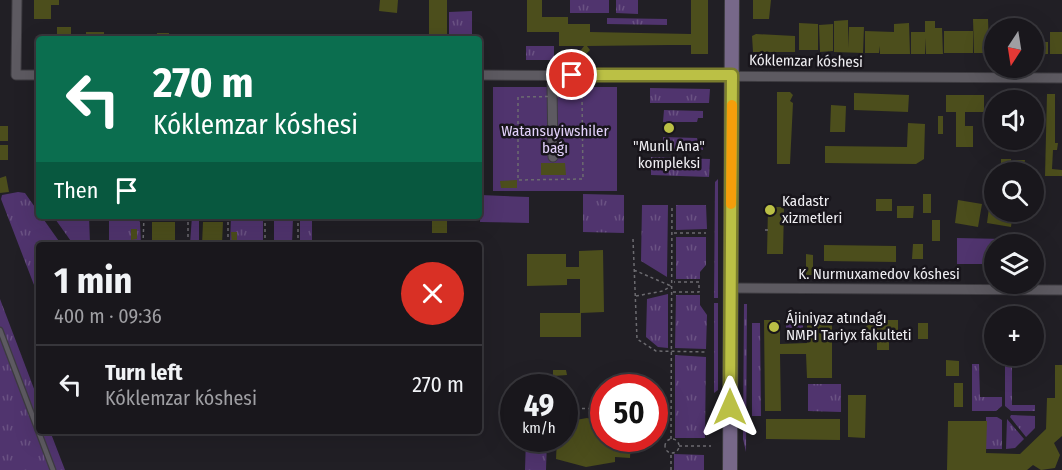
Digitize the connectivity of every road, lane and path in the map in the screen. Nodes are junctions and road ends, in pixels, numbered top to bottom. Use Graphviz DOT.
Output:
graph roads {
  1 [pos="17,0"];
  2 [pos="732,0"];
  3 [pos="36,75"];
  4 [pos="482,75"];
  5 [pos="732,75"];
  6 [pos="1062,78"];
  7 [pos="552,84"];
  8 [pos="582,96"];
  9 [pos="518,97"];
  10 [pos="553,157"];
  11 [pos="672,205"];
  12 [pos="144,219"];
  13 [pos="188,219"];
  14 [pos="228,219"];
  15 [pos="265,219"];
  16 [pos="298,219"];
  17 [pos="672,233"];
  18 [pos="706,233"];
  19 [pos="633,239"];
  20 [pos="143,242"];
  21 [pos="188,242"];
  22 [pos="228,242"];
  23 [pos="265,242"];
  24 [pos="298,242"];
  25 [pos="634,270"];
  26 [pos="672,282"];
  27 [pos="672,286"];
  28 [pos="731,288"];
  29 [pos="1062,290"];
  30 [pos="672,292"];
  31 [pos="635,296"];
  32 [pos="0,330"];
  33 [pos="671,351"];
  34 [pos="706,352"];
  35 [pos="671,410"];
  36 [pos="36,425"];
  37 [pos="39,434"];
  38 [pos="670,439"];
  39 [pos="678,446"];
  40 [pos="711,446"];
  41 [pos="671,453"];
  42 [pos="53,470"];
  43 [pos="671,470"];
  44 [pos="730,470"];
  1 -- 3 [label="street"];
  2 -- 5 [label="main road"];
  4 -- 5 [label="street, Kóklemzar kóshesi"];
  5 -- 6 [label="street, Kóklemzar kóshesi"];
  5 -- 28 [label="main road"];
  7 -- 10 [label="street"];
  8 -- 9 [label="path"];
  11 -- 17 [label="path"];
  12 -- 20 [label="path"];
  13 -- 21 [label="path"];
  14 -- 22 [label="path"];
  15 -- 23 [label="path"];
  16 -- 24 [label="path"];
  17 -- 18 [label="path"];
  17 -- 26 [label="path"];
  19 -- 25 [label="path"];
  25 -- 27 [label="path"];
  25 -- 31 [label="path"];
  26 -- 27 [label="path"];
  26 -- 30 [label="path"];
  27 -- 30 [label="path"];
  27 -- 31 [label="path"];
  28 -- 29 [label="street, K. Nurmuxamedov kóshesi"];
  28 -- 44 [label="main road"];
  30 -- 33 [label="path"];
  31 -- 33 [label="path"];
  32 -- 36 [label="lane"];
  33 -- 34 [label="path"];
  33 -- 35 [label="path"];
  35 -- 38 [label="path"];
  37 -- 42 [label="lane"];
  38 -- 39 [label="path"];
  38 -- 41 [label="path"];
  39 -- 40 [label="path"];
  39 -- 41 [label="path"];
  41 -- 43 [label="path"];
}
